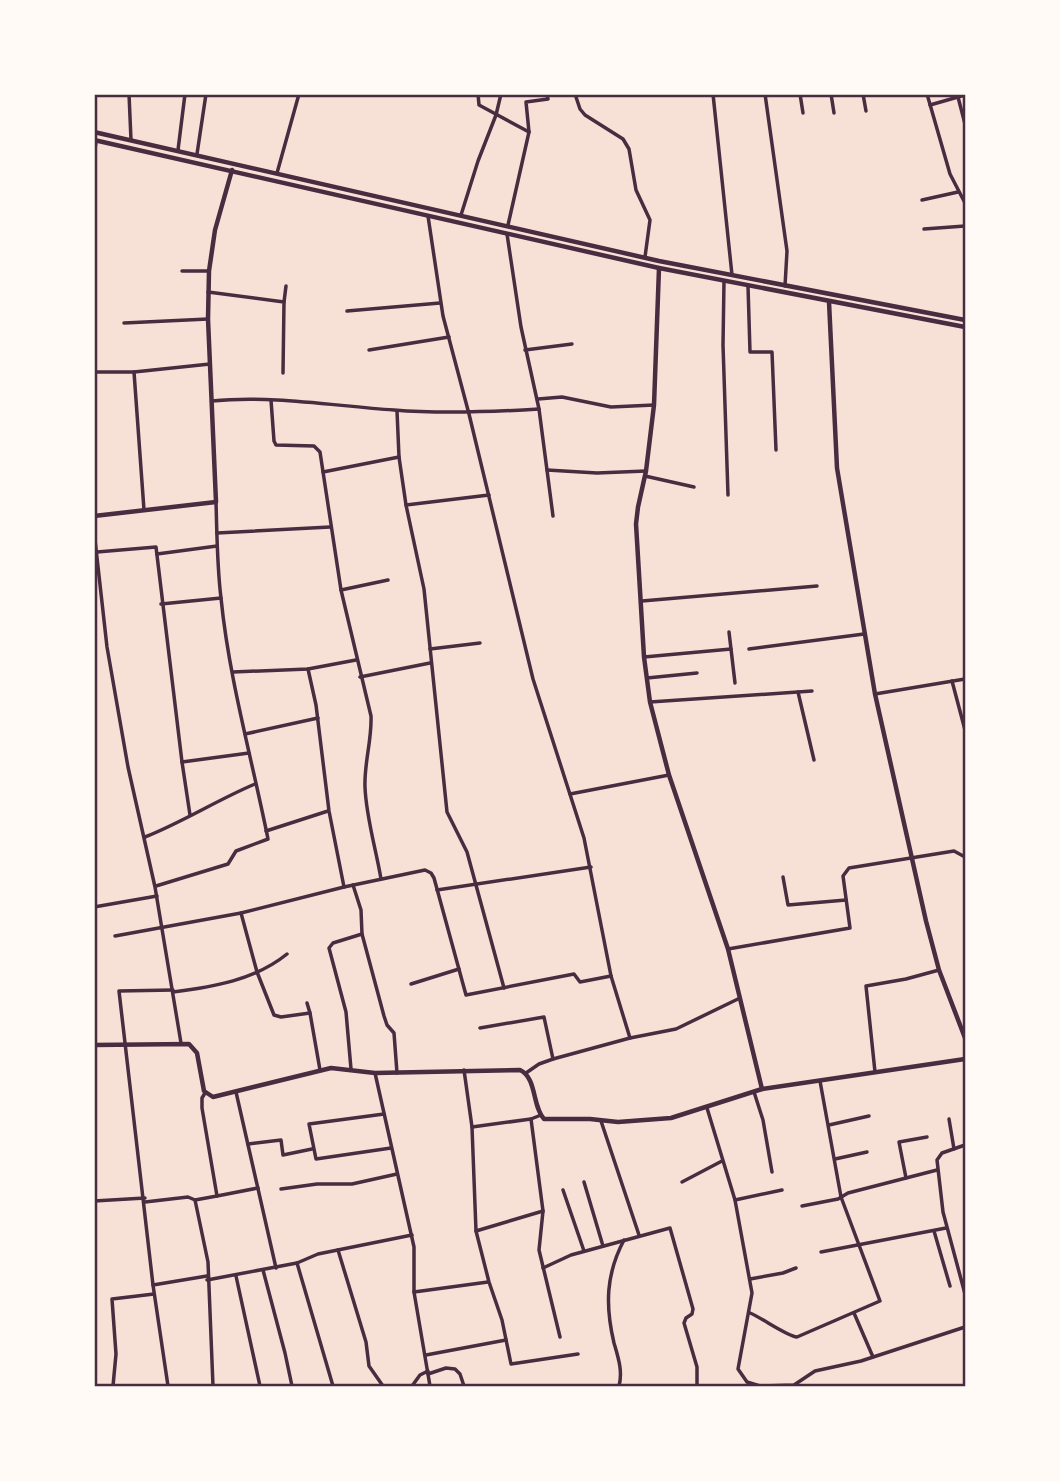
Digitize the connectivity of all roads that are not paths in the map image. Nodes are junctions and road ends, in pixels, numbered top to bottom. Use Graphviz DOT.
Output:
graph roads {
  1 [pos="130,94"];
  2 [pos="185,94"];
  3 [pos="206,94"];
  4 [pos="299,94"];
  5 [pos="478,94"];
  6 [pos="501,94"];
  7 [pos="547,94"];
  8 [pos="575,94"];
  9 [pos="678,94"];
  10 [pos="687,94"];
  11 [pos="713,94"];
  12 [pos="765,94"];
  13 [pos="800,94"];
  14 [pos="831,94"];
  15 [pos="863,94"];
  16 [pos="927,94"];
  17 [pos="965,95"];
  18 [pos="958,96"];
  19 [pos="930,104"];
  20 [pos="866,111"];
  21 [pos="803,113"];
  22 [pos="834,114"];
  23 [pos="496,115"];
  24 [pos="965,124"];
  25 [pos="96,132"];
  26 [pos="529,132"];
  27 [pos="131,140"];
  28 [pos="95,141"];
  29 [pos="178,150"];
  30 [pos="197,154"];
  31 [pos="94,158"];
  32 [pos="235,164"];
  33 [pos="232,170"];
  34 [pos="277,173"];
  35 [pos="958,192"];
  36 [pos="922,200"];
  37 [pos="965,203"];
  38 [pos="429,207"];
  39 [pos="461,215"];
  40 [pos="428,216"];
  41 [pos="508,226"];
  42 [pos="965,226"];
  43 [pos="924,229"];
  44 [pos="507,234"];
  45 [pos="645,257"];
  46 [pos="659,261"];
  47 [pos="659,268"];
  48 [pos="182,271"];
  49 [pos="209,271"];
  50 [pos="732,275"];
  51 [pos="724,281"];
  52 [pos="286,286"];
  53 [pos="748,286"];
  54 [pos="785,286"];
  55 [pos="208,292"];
  56 [pos="830,293"];
  57 [pos="846,297"];
  58 [pos="284,302"];
  59 [pos="829,302"];
  60 [pos="440,303"];
  61 [pos="845,304"];
  62 [pos="347,311"];
  63 [pos="208,319"];
  64 [pos="965,320"];
  65 [pos="124,323"];
  66 [pos="965,327"];
  67 [pos="449,337"];
  68 [pos="572,344"];
  69 [pos="369,350"];
  70 [pos="525,350"];
  71 [pos="210,364"];
  72 [pos="94,372"];
  73 [pos="134,372"];
  74 [pos="283,373"];
  75 [pos="271,400"];
  76 [pos="537,400"];
  77 [pos="212,401"];
  78 [pos="654,405"];
  79 [pos="539,409"];
  80 [pos="397,411"];
  81 [pos="470,414"];
  82 [pos="776,450"];
  83 [pos="399,457"];
  84 [pos="547,470"];
  85 [pos="323,472"];
  86 [pos="646,473"];
  87 [pos="694,487"];
  88 [pos="489,495"];
  89 [pos="728,495"];
  90 [pos="216,502"];
  91 [pos="406,505"];
  92 [pos="144,511"];
  93 [pos="94,516"];
  94 [pos="554,516"];
  95 [pos="330,527"];
  96 [pos="94,531"];
  97 [pos="217,533"];
  98 [pos="217,546"];
  99 [pos="97,552"];
  100 [pos="157,554"];
  101 [pos="388,580"];
  102 [pos="817,586"];
  103 [pos="341,590"];
  104 [pos="221,598"];
  105 [pos="642,601"];
  106 [pos="161,604"];
  107 [pos="729,632"];
  108 [pos="864,634"];
  109 [pos="480,643"];
  110 [pos="429,649"];
  111 [pos="731,649"];
  112 [pos="749,649"];
  113 [pos="644,657"];
  114 [pos="356,660"];
  115 [pos="430,663"];
  116 [pos="308,669"];
  117 [pos="232,672"];
  118 [pos="697,673"];
  119 [pos="360,677"];
  120 [pos="647,678"];
  121 [pos="965,679"];
  122 [pos="952,681"];
  123 [pos="735,683"];
  124 [pos="812,691"];
  125 [pos="798,692"];
  126 [pos="875,694"];
  127 [pos="650,702"];
  128 [pos="318,718"];
  129 [pos="965,730"];
  130 [pos="245,734"];
  131 [pos="249,753"];
  132 [pos="814,760"];
  133 [pos="182,762"];
  134 [pos="668,775"];
  135 [pos="255,784"];
  136 [pos="570,794"];
  137 [pos="329,811"];
  138 [pos="190,815"];
  139 [pos="266,831"];
  140 [pos="145,836"];
  141 [pos="910,857"];
  142 [pos="965,857"];
  143 [pos="591,866"];
  144 [pos="783,877"];
  145 [pos="382,880"];
  146 [pos="476,882"];
  147 [pos="354,885"];
  148 [pos="155,887"];
  149 [pos="344,887"];
  150 [pos="437,890"];
  151 [pos="157,896"];
  152 [pos="846,900"];
  153 [pos="94,907"];
  154 [pos="242,913"];
  155 [pos="163,928"];
  156 [pos="362,934"];
  157 [pos="115,936"];
  158 [pos="728,949"];
  159 [pos="287,954"];
  160 [pos="459,969"];
  161 [pos="940,970"];
  162 [pos="257,972"];
  163 [pos="611,976"];
  164 [pos="411,984"];
  165 [pos="504,988"];
  166 [pos="173,991"];
  167 [pos="740,998"];
  168 [pos="307,1003"];
  169 [pos="310,1013"];
  170 [pos="480,1028"];
  171 [pos="630,1038"];
  172 [pos="965,1038"];
  173 [pos="124,1043"];
  174 [pos="181,1043"];
  175 [pos="94,1045"];
  176 [pos="553,1059"];
  177 [pos="965,1059"];
  178 [pos="351,1069"];
  179 [pos="320,1070"];
  180 [pos="464,1070"];
  181 [pos="375,1073"];
  182 [pos="397,1073"];
  183 [pos="526,1073"];
  184 [pos="875,1073"];
  185 [pos="820,1080"];
  186 [pos="762,1089"];
  187 [pos="236,1092"];
  188 [pos="754,1092"];
  189 [pos="205,1093"];
  190 [pos="707,1108"];
  191 [pos="384,1114"];
  192 [pos="541,1115"];
  193 [pos="869,1116"];
  194 [pos="531,1119"];
  195 [pos="949,1119"];
  196 [pos="600,1120"];
  197 [pos="829,1125"];
  198 [pos="472,1127"];
  199 [pos="927,1137"];
  200 [pos="248,1144"];
  201 [pos="965,1145"];
  202 [pos="391,1148"];
  203 [pos="312,1149"];
  204 [pos="954,1149"];
  205 [pos="867,1152"];
  206 [pos="835,1159"];
  207 [pos="722,1161"];
  208 [pos="937,1170"];
  209 [pos="772,1172"];
  210 [pos="397,1174"];
  211 [pos="906,1178"];
  212 [pos="584,1182"];
  213 [pos="682,1182"];
  214 [pos="258,1188"];
  215 [pos="281,1189"];
  216 [pos="563,1190"];
  217 [pos="782,1190"];
  218 [pos="217,1196"];
  219 [pos="841,1196"];
  220 [pos="145,1200"];
  221 [pos="195,1200"];
  222 [pos="735,1200"];
  223 [pos="94,1201"];
  224 [pos="802,1206"];
  225 [pos="542,1211"];
  226 [pos="946,1228"];
  227 [pos="476,1231"];
  228 [pos="934,1231"];
  229 [pos="412,1235"];
  230 [pos="639,1235"];
  231 [pos="625,1239"];
  232 [pos="603,1245"];
  233 [pos="861,1246"];
  234 [pos="338,1250"];
  235 [pos="584,1251"];
  236 [pos="821,1252"];
  237 [pos="297,1263"];
  238 [pos="276,1268"];
  239 [pos="544,1268"];
  240 [pos="796,1268"];
  241 [pos="263,1270"];
  242 [pos="236,1276"];
  243 [pos="207,1278"];
  244 [pos="750,1279"];
  245 [pos="489,1282"];
  246 [pos="153,1286"];
  247 [pos="950,1286"];
  248 [pos="414,1292"];
  249 [pos="154,1294"];
  250 [pos="965,1294"];
  251 [pos="750,1313"];
  252 [pos="854,1313"];
  253 [pos="965,1327"];
  254 [pos="561,1337"];
  255 [pos="506,1340"];
  256 [pos="578,1354"];
  257 [pos="426,1355"];
  258 [pos="873,1357"];
  259 [pos="428,1372"];
  260 [pos="800,1385"];
  261 [pos="760,1386"];
  262 [pos="113,1387"];
  263 [pos="168,1387"];
  264 [pos="213,1387"];
  265 [pos="260,1387"];
  266 [pos="292,1387"];
  267 [pos="333,1387"];
  268 [pos="383,1387"];
  269 [pos="412,1387"];
  270 [pos="430,1387"];
  271 [pos="464,1387"];
  272 [pos="619,1387"];
  273 [pos="697,1387"];
  1 -- 27 [label="street"];
  2 -- 29 [label="street"];
  3 -- 30 [label="street"];
  4 -- 34 [label="street"];
  5 -- 23 [label="street"];
  6 -- 23 [label="street"];
  7 -- 26 [label="street"];
  8 -- 45 [label="street"];
  9 -- 10 [label="street"];
  11 -- 50 [label="street"];
  12 -- 54 [label="street"];
  13 -- 21 [label="street"];
  14 -- 22 [label="street"];
  15 -- 20 [label="street"];
  16 -- 19 [label="street"];
  17 -- 18 [label="street"];
  18 -- 19 [label="street"];
  18 -- 24 [label="street"];
  19 -- 35 [label="street"];
  23 -- 26 [label="street"];
  23 -- 39 [label="street"];
  25 -- 27 [label="street"];
  25 -- 28 [label="street"];
  26 -- 41 [label="street"];
  27 -- 29 [label="street"];
  28 -- 31 [label="street"];
  28 -- 33 [label="street"];
  29 -- 30 [label="street"];
  30 -- 32 [label="street"];
  32 -- 33 [label="street"];
  32 -- 34 [label="street"];
  33 -- 40 [label="street"];
  33 -- 49 [label="street"];
  34 -- 38 [label="street"];
  35 -- 36 [label="street"];
  35 -- 37 [label="street"];
  38 -- 39 [label="street"];
  38 -- 40 [label="street"];
  39 -- 41 [label="street"];
  40 -- 44 [label="street"];
  40 -- 60 [label="street"];
  41 -- 44 [label="street"];
  41 -- 45 [label="street"];
  42 -- 43 [label="street"];
  44 -- 47 [label="street"];
  44 -- 70 [label="street"];
  45 -- 46 [label="street"];
  46 -- 47 [label="street"];
  46 -- 50 [label="street"];
  47 -- 51 [label="street"];
  47 -- 78 [label="street"];
  48 -- 49 [label="street"];
  49 -- 55 [label="street"];
  50 -- 54 [label="street"];
  51 -- 53 [label="street"];
  51 -- 89 [label="street"];
  52 -- 58 [label="street"];
  53 -- 59 [label="street"];
  53 -- 82 [label="street"];
  54 -- 56 [label="street"];
  55 -- 58 [label="street"];
  55 -- 63 [label="street"];
  56 -- 57 [label="street"];
  56 -- 59 [label="street"];
  57 -- 61 [label="street"];
  57 -- 64 [label="street"];
  58 -- 74 [label="street"];
  59 -- 61 [label="street"];
  59 -- 108 [label="street"];
  60 -- 62 [label="street"];
  60 -- 67 [label="street"];
  61 -- 66 [label="street"];
  63 -- 65 [label="street"];
  63 -- 71 [label="street"];
  67 -- 69 [label="street"];
  67 -- 81 [label="street"];
  68 -- 70 [label="street"];
  70 -- 76 [label="street"];
  71 -- 73 [label="street"];
  71 -- 77 [label="street"];
  72 -- 73 [label="street"];
  73 -- 92 [label="street"];
  75 -- 77 [label="street"];
  75 -- 80 [label="street"];
  75 -- 85 [label="street"];
  76 -- 78 [label="street"];
  76 -- 79 [label="street"];
  77 -- 90 [label="street"];
  78 -- 86 [label="street"];
  79 -- 81 [label="street"];
  79 -- 84 [label="street"];
  80 -- 81 [label="street"];
  80 -- 83 [label="street"];
  81 -- 88 [label="street"];
  83 -- 85 [label="street"];
  83 -- 91 [label="street"];
  84 -- 86 [label="street"];
  84 -- 94 [label="street"];
  85 -- 95 [label="street"];
  86 -- 87 [label="street"];
  86 -- 105 [label="street"];
  88 -- 91 [label="street"];
  88 -- 136 [label="street"];
  90 -- 92 [label="street"];
  90 -- 97 [label="street"];
  91 -- 110 [label="street"];
  92 -- 93 [label="street"];
  95 -- 97 [label="street"];
  95 -- 103 [label="street"];
  96 -- 99 [label="street"];
  97 -- 98 [label="street"];
  98 -- 100 [label="street"];
  98 -- 104 [label="street"];
  99 -- 100 [label="street"];
  99 -- 140 [label="street"];
  100 -- 106 [label="street"];
  101 -- 103 [label="street"];
  102 -- 105 [label="street"];
  103 -- 114 [label="street"];
  104 -- 106 [label="street"];
  104 -- 117 [label="street"];
  105 -- 113 [label="street"];
  106 -- 133 [label="street"];
  107 -- 111 [label="street"];
  108 -- 112 [label="street"];
  108 -- 126 [label="street"];
  109 -- 110 [label="street"];
  110 -- 115 [label="street"];
  111 -- 113 [label="street"];
  111 -- 123 [label="street"];
  113 -- 120 [label="street"];
  114 -- 116 [label="street"];
  114 -- 119 [label="street"];
  115 -- 119 [label="street"];
  115 -- 146 [label="street"];
  116 -- 117 [label="street"];
  116 -- 128 [label="street"];
  117 -- 130 [label="street"];
  118 -- 120 [label="street"];
  119 -- 145 [label="street"];
  120 -- 127 [label="street"];
  121 -- 122 [label="street"];
  122 -- 126 [label="street"];
  122 -- 129 [label="street"];
  124 -- 125 [label="street"];
  125 -- 127 [label="street"];
  125 -- 132 [label="street"];
  126 -- 141 [label="street"];
  127 -- 134 [label="street"];
  128 -- 130 [label="street"];
  128 -- 137 [label="street"];
  130 -- 131 [label="street"];
  131 -- 133 [label="street"];
  131 -- 135 [label="street"];
  133 -- 138 [label="street"];
  134 -- 136 [label="street"];
  134 -- 158 [label="street"];
  135 -- 138 [label="street"];
  135 -- 139 [label="street"];
  136 -- 143 [label="street"];
  137 -- 139 [label="street"];
  137 -- 149 [label="street"];
  138 -- 140 [label="street"];
  139 -- 148 [label="street"];
  140 -- 148 [label="street"];
  141 -- 142 [label="street"];
  141 -- 152 [label="street"];
  141 -- 161 [label="street"];
  143 -- 146 [label="street"];
  143 -- 163 [label="street"];
  144 -- 152 [label="street"];
  145 -- 147 [label="street"];
  145 -- 150 [label="street"];
  146 -- 150 [label="street"];
  146 -- 165 [label="street"];
  147 -- 149 [label="street"];
  147 -- 156 [label="street"];
  148 -- 151 [label="street"];
  149 -- 154 [label="street"];
  150 -- 160 [label="street"];
  151 -- 153 [label="street"];
  151 -- 155 [label="street"];
  152 -- 158 [label="street"];
  154 -- 155 [label="street"];
  154 -- 162 [label="street"];
  155 -- 157 [label="street"];
  155 -- 166 [label="street"];
  156 -- 178 [label="street"];
  156 -- 182 [label="street"];
  158 -- 167 [label="street"];
  159 -- 162 [label="street"];
  160 -- 164 [label="street"];
  160 -- 165 [label="street"];
  161 -- 172 [label="street"];
  161 -- 184 [label="street"];
  162 -- 166 [label="street"];
  162 -- 169 [label="street"];
  163 -- 165 [label="street"];
  163 -- 171 [label="street"];
  166 -- 173 [label="street"];
  166 -- 174 [label="street"];
  167 -- 171 [label="street"];
  167 -- 186 [label="street"];
  168 -- 169 [label="street"];
  169 -- 179 [label="street"];
  170 -- 176 [label="street"];
  171 -- 176 [label="street"];
  173 -- 174 [label="street"];
  173 -- 175 [label="street"];
  173 -- 220 [label="street"];
  174 -- 189 [label="street"];
  176 -- 183 [label="street"];
  177 -- 184 [label="street"];
  178 -- 179 [label="street"];
  178 -- 181 [label="street"];
  179 -- 187 [label="street"];
  180 -- 182 [label="street"];
  180 -- 183 [label="street"];
  180 -- 198 [label="street"];
  181 -- 182 [label="street"];
  181 -- 191 [label="street"];
  183 -- 192 [label="street"];
  184 -- 185 [label="street"];
  185 -- 186 [label="street"];
  185 -- 197 [label="street"];
  186 -- 188 [label="street"];
  187 -- 189 [label="street"];
  187 -- 200 [label="street"];
  188 -- 190 [label="street"];
  188 -- 209 [label="street"];
  189 -- 218 [label="street"];
  190 -- 196 [label="street"];
  190 -- 207 [label="street"];
  191 -- 202 [label="street"];
  191 -- 203 [label="street"];
  192 -- 194 [label="street"];
  192 -- 196 [label="street"];
  193 -- 197 [label="street"];
  194 -- 198 [label="street"];
  194 -- 225 [label="street"];
  195 -- 204 [label="street"];
  196 -- 230 [label="street"];
  197 -- 206 [label="street"];
  198 -- 227 [label="street"];
  199 -- 211 [label="street"];
  200 -- 203 [label="street"];
  200 -- 214 [label="street"];
  201 -- 204 [label="street"];
  202 -- 203 [label="street"];
  202 -- 210 [label="street"];
  204 -- 208 [label="street"];
  205 -- 206 [label="street"];
  206 -- 219 [label="street"];
  207 -- 213 [label="street"];
  207 -- 222 [label="street"];
  208 -- 211 [label="street"];
  208 -- 226 [label="street"];
  210 -- 215 [label="street"];
  210 -- 229 [label="street"];
  211 -- 219 [label="street"];
  212 -- 232 [label="street"];
  214 -- 218 [label="street"];
  214 -- 238 [label="street"];
  216 -- 235 [label="street"];
  217 -- 222 [label="street"];
  218 -- 221 [label="street"];
  219 -- 224 [label="street"];
  219 -- 233 [label="street"];
  220 -- 221 [label="street"];
  220 -- 223 [label="street"];
  220 -- 246 [label="street"];
  221 -- 243 [label="street"];
  222 -- 244 [label="street"];
  225 -- 227 [label="street"];
  225 -- 239 [label="street"];
  226 -- 228 [label="street"];
  226 -- 250 [label="street"];
  227 -- 245 [label="street"];
  228 -- 233 [label="street"];
  228 -- 247 [label="street"];
  229 -- 234 [label="street"];
  229 -- 248 [label="street"];
  230 -- 231 [label="street"];
  230 -- 273 [label="street"];
  231 -- 232 [label="street"];
  231 -- 272 [label="street"];
  232 -- 235 [label="street"];
  233 -- 236 [label="street"];
  233 -- 252 [label="street"];
  234 -- 237 [label="street"];
  234 -- 268 [label="street"];
  235 -- 239 [label="street"];
  237 -- 238 [label="street"];
  237 -- 267 [label="street"];
  238 -- 241 [label="street"];
  239 -- 254 [label="street"];
  240 -- 244 [label="street"];
  241 -- 242 [label="street"];
  241 -- 266 [label="street"];
  242 -- 243 [label="street"];
  242 -- 265 [label="street"];
  243 -- 246 [label="street"];
  243 -- 264 [label="street"];
  244 -- 251 [label="street"];
  245 -- 248 [label="street"];
  245 -- 255 [label="street"];
  246 -- 249 [label="street"];
  248 -- 257 [label="street"];
  249 -- 262 [label="street"];
  249 -- 263 [label="street"];
  251 -- 252 [label="street"];
  251 -- 261 [label="street"];
  252 -- 258 [label="street"];
  253 -- 258 [label="street"];
  255 -- 256 [label="street"];
  255 -- 257 [label="street"];
  257 -- 259 [label="street"];
  258 -- 260 [label="street"];
  259 -- 269 [label="street"];
  259 -- 270 [label="street"];
  259 -- 271 [label="street"];
  260 -- 261 [label="street"];
}
